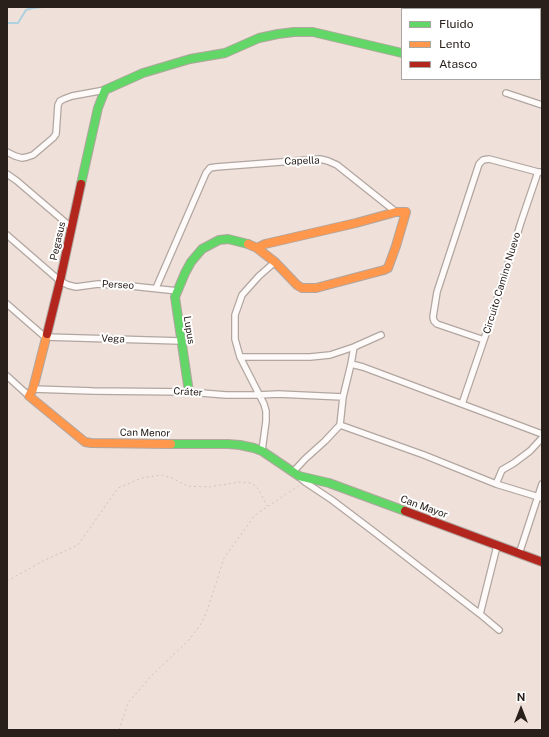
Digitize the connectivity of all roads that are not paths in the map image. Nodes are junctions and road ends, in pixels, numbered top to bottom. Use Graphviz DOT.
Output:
graph roads {
  1 [pos="401,54"];
  2 [pos="105,90"];
  3 [pos="506,93"];
  4 [pos="542,105"];
  5 [pos="7,152"];
  6 [pos="540,172"];
  7 [pos="7,174"];
  8 [pos="396,212"];
  9 [pos="72,228"];
  10 [pos="7,235"];
  11 [pos="257,248"];
  12 [pos="275,262"];
  13 [pos="60,281"];
  14 [pos="156,288"];
  15 [pos="178,291"];
  16 [pos="7,304"];
  17 [pos="381,335"];
  18 [pos="45,337"];
  19 [pos="181,340"];
  20 [pos="484,340"];
  21 [pos="354,347"];
  22 [pos="240,357"];
  23 [pos="351,364"];
  24 [pos="7,376"];
  25 [pos="31,392"];
  26 [pos="189,392"];
  27 [pos="258,395"];
  28 [pos="343,397"];
  29 [pos="462,404"];
  30 [pos="340,425"];
  31 [pos="542,434"];
  32 [pos="542,438"];
  33 [pos="262,451"];
  34 [pos="296,474"];
  35 [pos="496,484"];
  36 [pos="542,484"];
  37 [pos="540,497"];
  38 [pos="497,546"];
  39 [pos="519,554"];
  40 [pos="542,562"];
  41 [pos="480,614"];
  42 [pos="499,630"];
  1 -- 2 [label="street"];
  2 -- 5 [label="street"];
  2 -- 9 [label="street, Pegasus"];
  3 -- 4 [label="street"];
  6 -- 20 [label="street, Circuito Camino Nuevo"];
  6 -- 20 [label="street, Circuito Camino Nuevo"];
  7 -- 9 [label="street"];
  8 -- 11 [label="street"];
  8 -- 12 [label="street, Lupus"];
  8 -- 14 [label="street, Capella"];
  9 -- 13 [label="street, Pegasus"];
  10 -- 13 [label="street"];
  11 -- 12 [label="street, Lupus"];
  11 -- 15 [label="street, Lupus"];
  12 -- 22 [label="street"];
  13 -- 14 [label="street, Perseo"];
  13 -- 18 [label="street, Pegasus"];
  14 -- 15 [label="street, Perseo"];
  15 -- 19 [label="street, Lupus"];
  16 -- 18 [label="street"];
  17 -- 21 [label="street"];
  18 -- 19 [label="street, Vega"];
  18 -- 25 [label="street, Pegasus"];
  19 -- 26 [label="street, Lupus"];
  20 -- 29 [label="street"];
  21 -- 22 [label="street"];
  21 -- 23 [label="street"];
  22 -- 27 [label="street"];
  23 -- 28 [label="street"];
  23 -- 29 [label="street"];
  24 -- 25 [label="street, Can Menor"];
  25 -- 26 [label="street, Cráter"];
  25 -- 33 [label="street, Can Menor"];
  26 -- 27 [label="street, Cráter"];
  27 -- 28 [label="street, Cráter"];
  27 -- 33 [label="street"];
  28 -- 30 [label="street"];
  29 -- 31 [label="street"];
  30 -- 34 [label="street"];
  30 -- 35 [label="street"];
  32 -- 35 [label="street"];
  33 -- 34 [label="street, Can Menor"];
  34 -- 38 [label="street, Can Mayor"];
  34 -- 41 [label="street"];
  35 -- 37 [label="street"];
  36 -- 37 [label="street"];
  37 -- 39 [label="street"];
  38 -- 39 [label="street, Can Mayor"];
  38 -- 41 [label="street"];
  39 -- 40 [label="street, Can Mayor"];
  41 -- 42 [label="street"];
}
